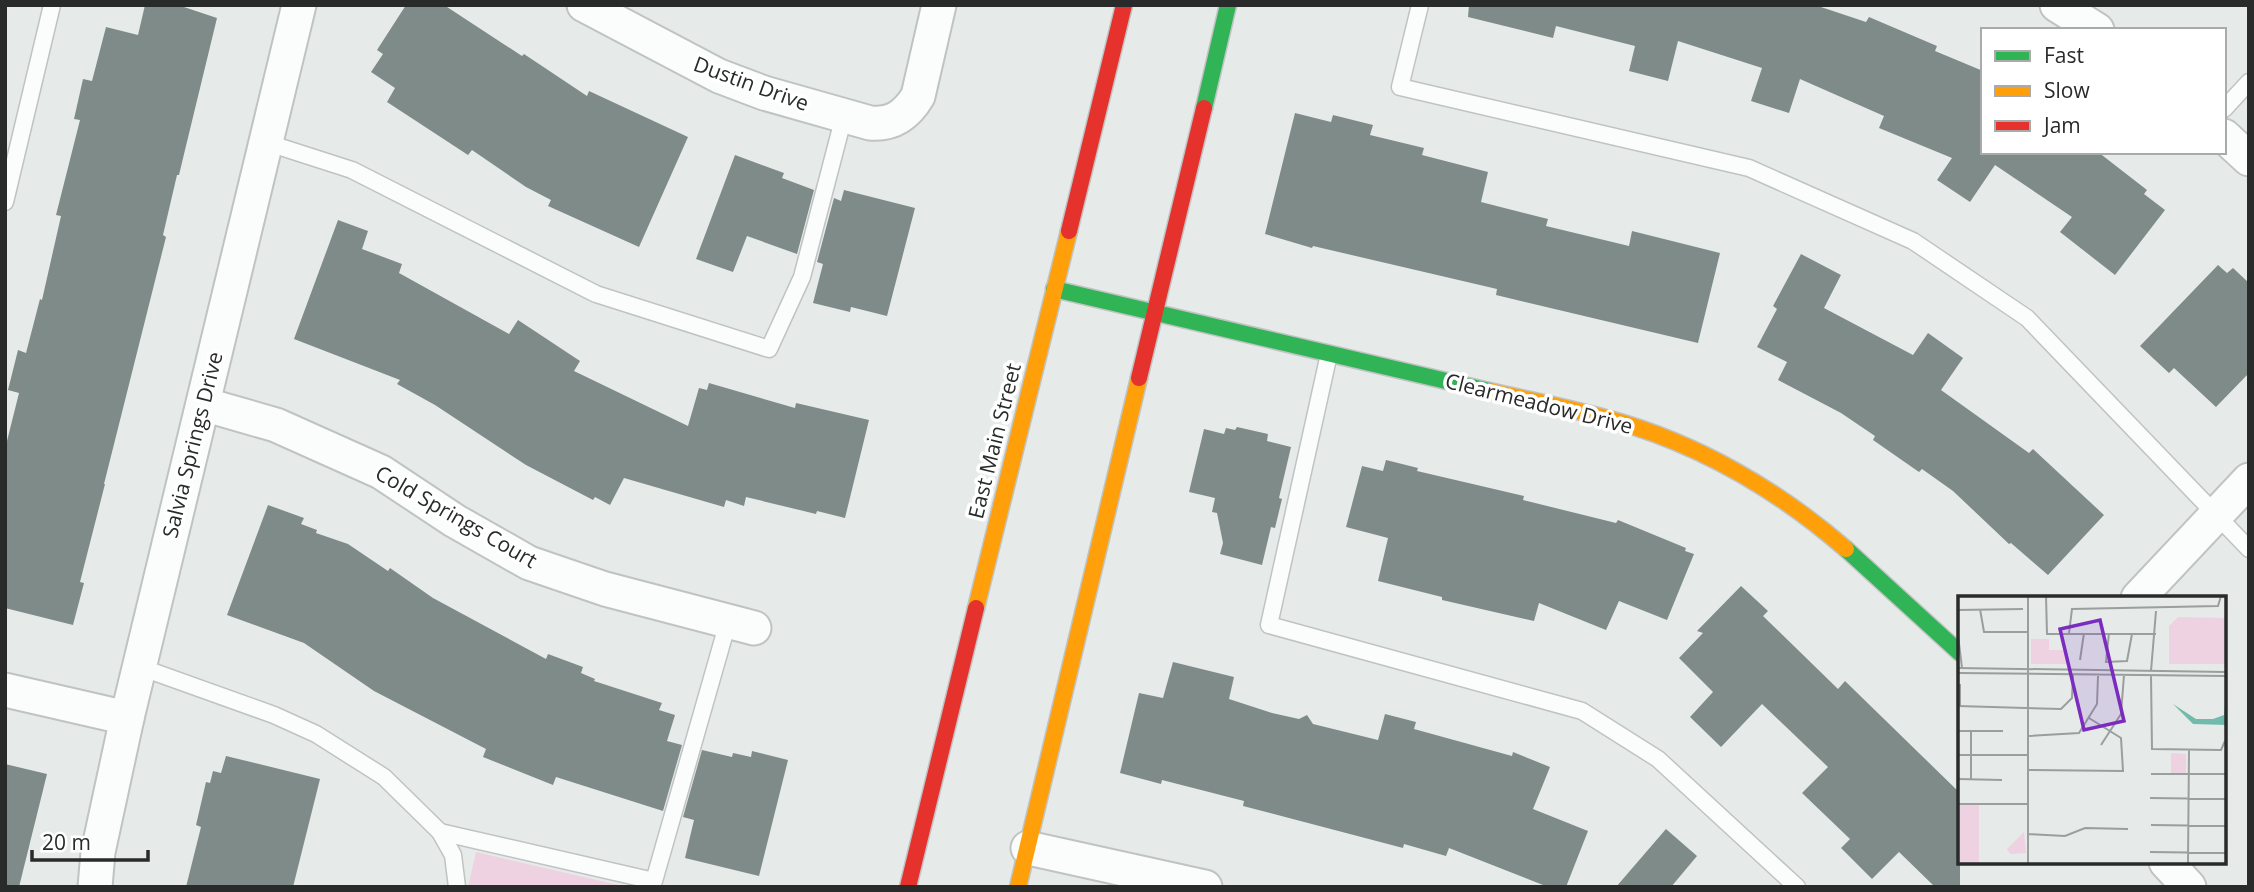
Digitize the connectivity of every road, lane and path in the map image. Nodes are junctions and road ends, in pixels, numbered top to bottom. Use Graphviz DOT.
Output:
graph roads {
  1 [pos="52,5"];
  2 [pos="299,5"];
  3 [pos="584,5"];
  4 [pos="939,5"];
  5 [pos="1124,5"];
  6 [pos="1228,5"];
  7 [pos="1420,5"];
  8 [pos="2057,5"];
  9 [pos="2094,28"];
  10 [pos="2249,82"];
  11 [pos="2226,107"];
  12 [pos="844,116"];
  13 [pos="2226,138"];
  14 [pos="265,142"];
  15 [pos="2249,159"];
  16 [pos="5,202"];
  17 [pos="1054,289"];
  18 [pos="1154,312"];
  19 [pos="1329,354"];
  20 [pos="203,404"];
  21 [pos="2249,480"];
  22 [pos="2216,514"];
  23 [pos="2249,549"];
  24 [pos="2140,596"];
  25 [pos="741,625"];
  26 [pos="1958,651"];
  27 [pos="140,667"];
  28 [pos="5,690"];
  29 [pos="127,718"];
  30 [pos="440,832"];
  31 [pos="1028,848"];
  32 [pos="2168,864"];
  33 [pos="95,887"];
  34 [pos="457,887"];
  35 [pos="908,887"];
  36 [pos="1018,887"];
  37 [pos="1205,887"];
  38 [pos="1797,887"];
  39 [pos="2189,887"];
  1 -- 16 [label="lane"];
  2 -- 14 [label="street, Salvia Springs Drive"];
  3 -- 12 [label="street, Dustin Drive"];
  4 -- 12 [label="street, Dustin Drive"];
  5 -- 17 [label="main road, East Main Street"];
  6 -- 18 [label="main road"];
  7 -- 22 [label="lane"];
  8 -- 9 [label="street"];
  10 -- 11 [label="lane"];
  12 -- 14 [label="lane"];
  13 -- 15 [label="street"];
  14 -- 20 [label="street, Salvia Springs Drive"];
  17 -- 18 [label="main road, Clearmeadow Drive"];
  17 -- 35 [label="main road, East Main Street"];
  18 -- 19 [label="main road, Clearmeadow Drive"];
  18 -- 31 [label="main road"];
  19 -- 26 [label="main road, Clearmeadow Drive"];
  19 -- 38 [label="lane"];
  20 -- 25 [label="street, Cold Springs Court"];
  20 -- 27 [label="street, Salvia Springs Drive"];
  21 -- 22 [label="street"];
  22 -- 23 [label="lane"];
  22 -- 24 [label="street"];
  25 -- 30 [label="lane"];
  27 -- 29 [label="street, Salvia Springs Drive"];
  27 -- 30 [label="lane"];
  28 -- 29 [label="street"];
  29 -- 33 [label="street, Salvia Springs Drive"];
  30 -- 34 [label="lane"];
  31 -- 36 [label="main road"];
  31 -- 37 [label="street"];
  32 -- 39 [label="street"];
}
